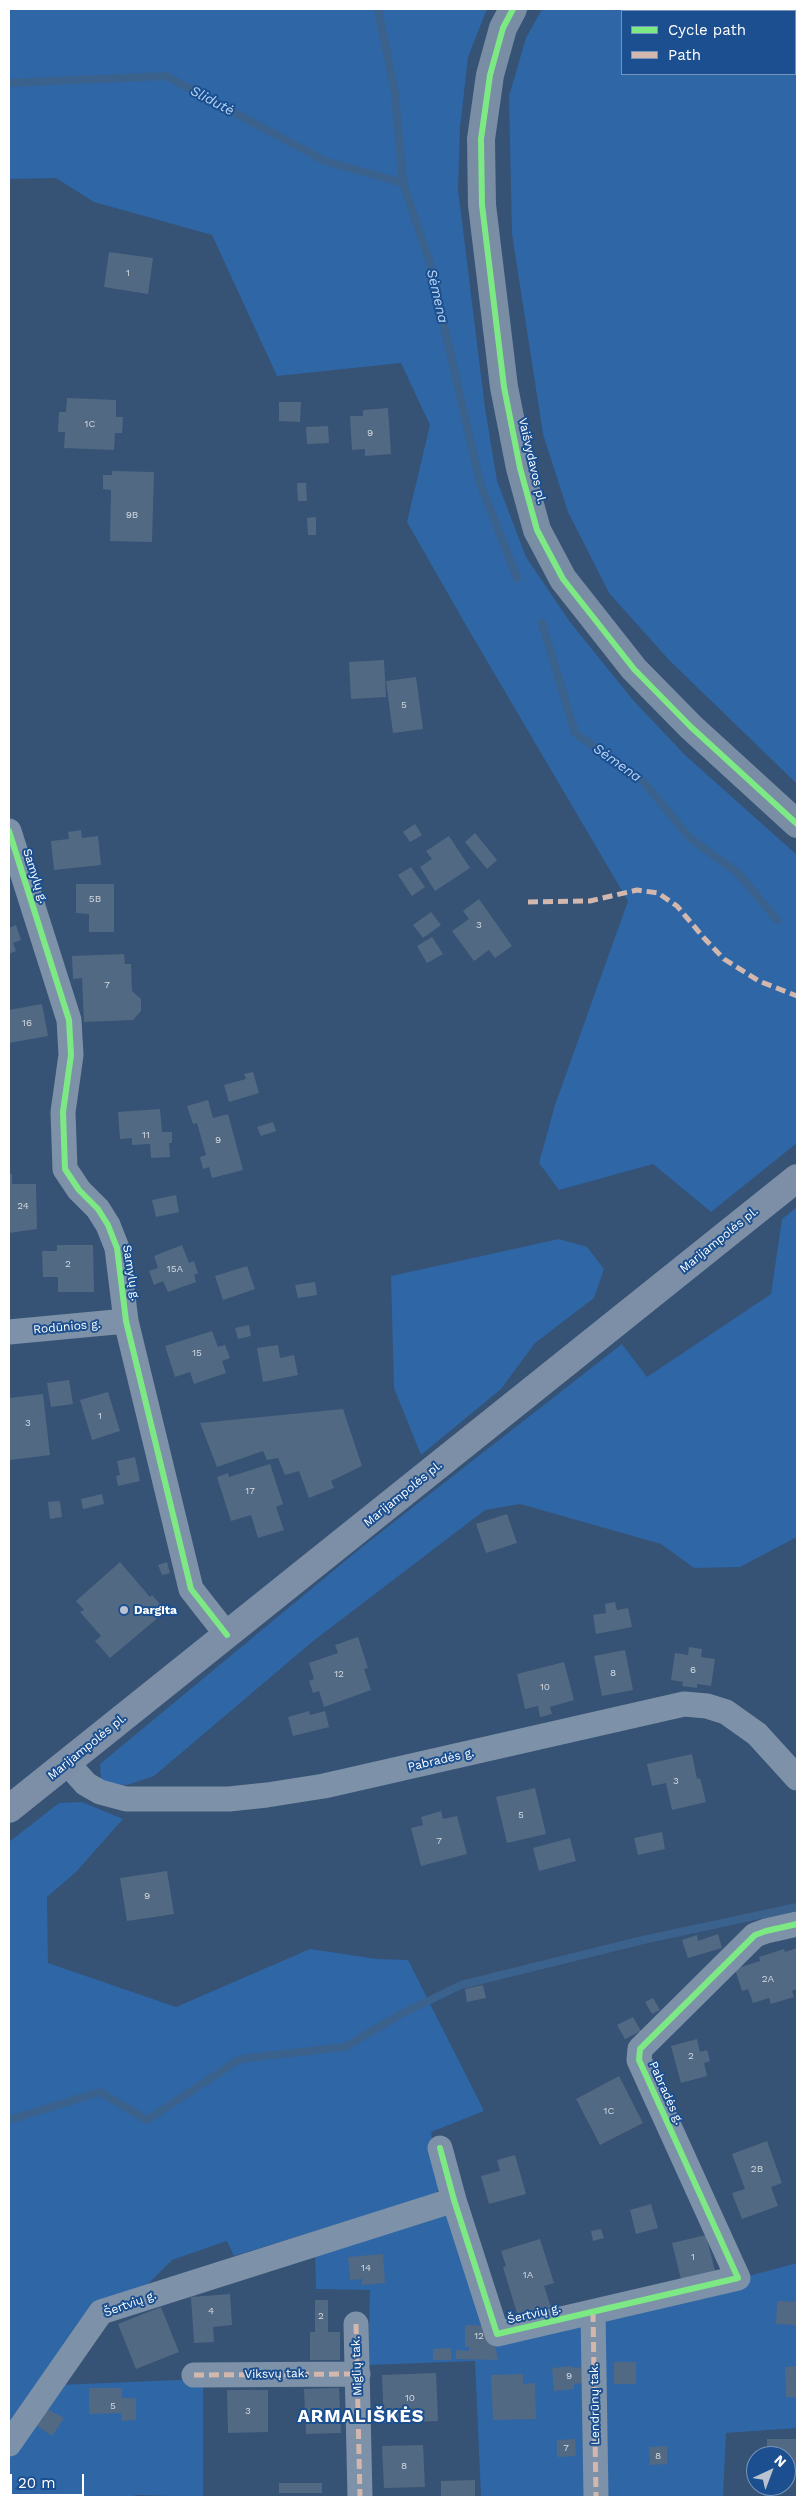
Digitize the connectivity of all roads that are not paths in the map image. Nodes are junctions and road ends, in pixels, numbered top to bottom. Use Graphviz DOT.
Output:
graph roads {
  1 [pos="513,9"];
  2 [pos="797,824"];
  3 [pos="9,831"];
  4 [pos="797,1178"];
  5 [pos="126,1321"];
  6 [pos="9,1332"];
  7 [pos="227,1635"];
  8 [pos="67,1763"];
  9 [pos="797,1778"];
  10 [pos="9,1809"];
  11 [pos="797,1924"];
  12 [pos="440,2148"];
  13 [pos="454,2200"];
  14 [pos="738,2278"];
  15 [pos="594,2312"];
  16 [pos="356,2324"];
  17 [pos="358,2374"];
  18 [pos="194,2375"];
  19 [pos="9,2444"];
  20 [pos="360,2497"];
  21 [pos="596,2497"];
  1 -- 2 [label="main road, Vaišvydavos pl."];
  3 -- 5 [label="street, Samylų g."];
  4 -- 7 [label="main road, Marijampolės pl."];
  5 -- 6 [label="street, Rodūnios g."];
  5 -- 7 [label="street, Samylų g."];
  7 -- 8 [label="main road, Marijampolės pl."];
  8 -- 9 [label="street, Pabradės g."];
  8 -- 10 [label="main road, Marijampolės pl."];
  11 -- 14 [label="street, Pabradės g."];
  12 -- 13 [label="street, Šertvių g."];
  13 -- 15 [label="street, Šertvių g."];
  13 -- 19 [label="street, Šertvių g."];
  14 -- 15 [label="street, Šertvių g."];
  15 -- 21 [label="street, Lendrūnų tak."];
  16 -- 17 [label="street, Miglių tak."];
  17 -- 18 [label="street, Viksvų tak."];
  17 -- 20 [label="street, Miglių tak."];
}
